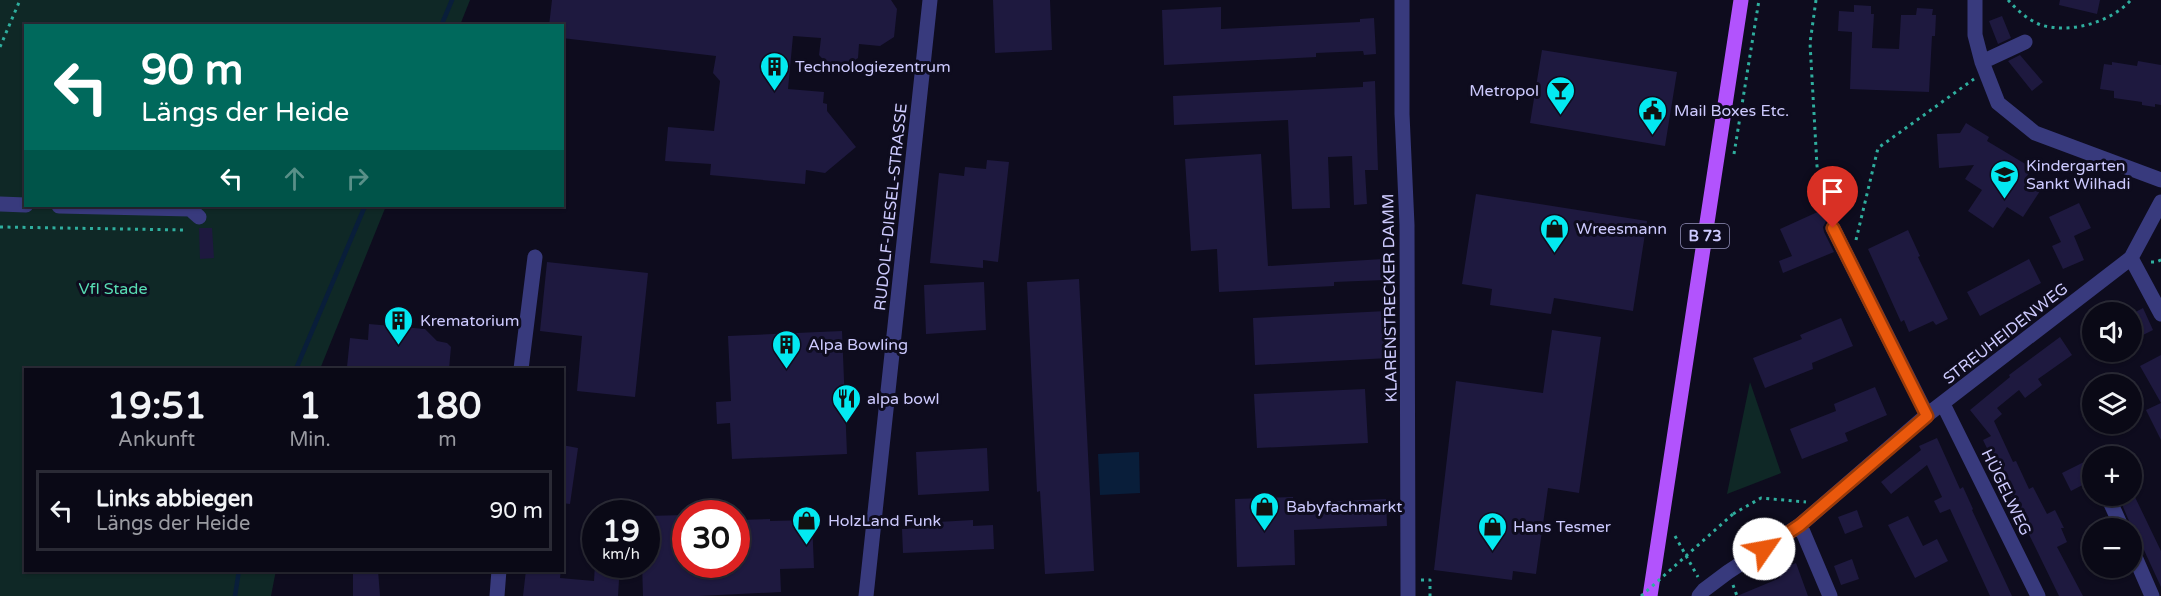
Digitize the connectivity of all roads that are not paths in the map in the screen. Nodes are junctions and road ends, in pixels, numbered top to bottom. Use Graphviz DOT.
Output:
graph roads {
  1 [pos="930,0"];
  2 [pos="1402,0"];
  3 [pos="1741,0"];
  4 [pos="1975,0"];
  5 [pos="2025,42"];
  6 [pos="1984,66"];
  7 [pos="2161,180"];
  8 [pos="2161,202"];
  9 [pos="0,204"];
  10 [pos="24,205"];
  11 [pos="102,207"];
  12 [pos="199,217"];
  13 [pos="1833,228"];
  14 [pos="535,257"];
  15 [pos="2131,258"];
  16 [pos="2161,314"];
  17 [pos="522,368"];
  18 [pos="1943,404"];
  19 [pos="1927,416"];
  20 [pos="1800,525"];
  21 [pos="500,572"];
  22 [pos="2142,573"];
  23 [pos="1702,593"];
  24 [pos="497,596"];
  25 [pos="866,596"];
  26 [pos="1408,596"];
  27 [pos="1650,596"];
  28 [pos="1830,596"];
  29 [pos="2038,596"];
  30 [pos="2152,596"];
  1 -- 25 [label="street, RUDOLF-DIESEL-STRASSE"];
  2 -- 26 [label="street, KLARENSTRECKER DAMM"];
  3 -- 27 [label="main road, B 73"];
  4 -- 6 [label="street"];
  5 -- 6 [label="street"];
  6 -- 7 [label="street"];
  8 -- 15 [label="street, STREUHEIDENWEG"];
  9 -- 10 [label="street"];
  11 -- 12 [label="street"];
  13 -- 19 [label="street"];
  14 -- 17 [label="street"];
  15 -- 16 [label="street"];
  15 -- 18 [label="street, STREUHEIDENWEG"];
  18 -- 19 [label="street, STREUHEIDENWEG"];
  18 -- 29 [label="street, HÜGELWEG"];
  19 -- 20 [label="street, STREUHEIDENWEG"];
  20 -- 23 [label="street, STREUHEIDENWEG"];
  20 -- 28 [label="street"];
  21 -- 24 [label="street"];
  22 -- 30 [label="street"];
}
